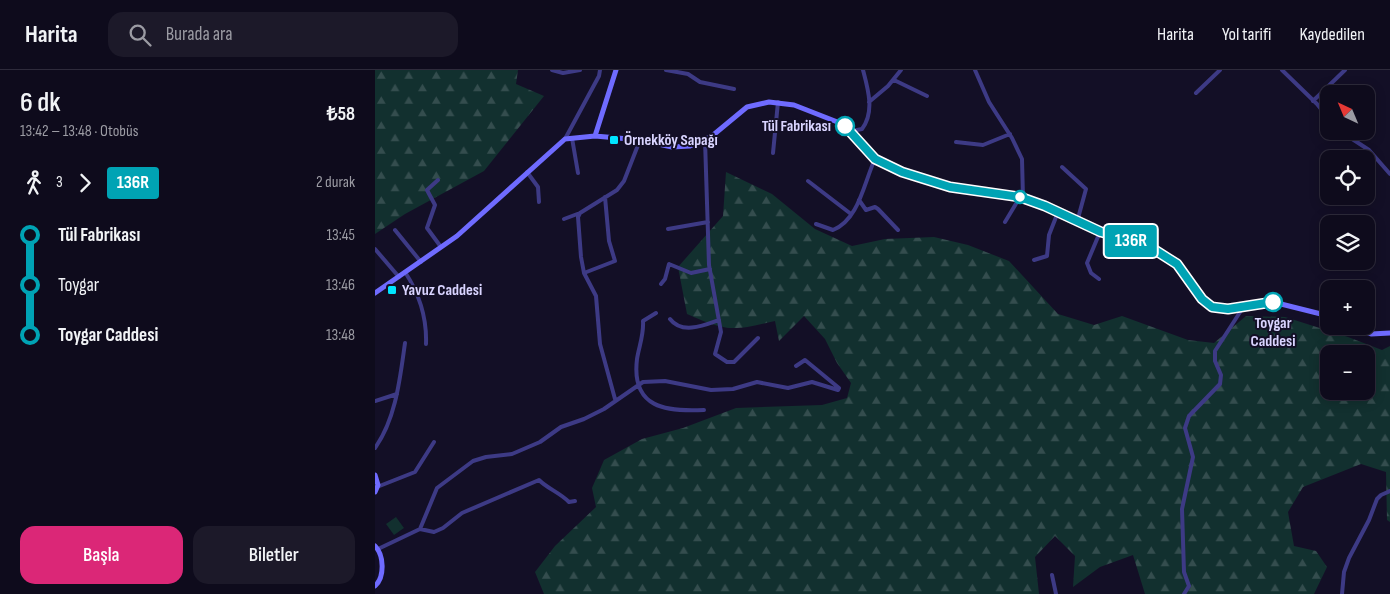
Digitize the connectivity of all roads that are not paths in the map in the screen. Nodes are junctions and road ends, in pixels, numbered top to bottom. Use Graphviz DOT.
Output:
graph roads {
  1 [pos="552,70"];
  2 [pos="580,70"];
  3 [pos="600,70"];
  4 [pos="617,70"];
  5 [pos="666,70"];
  6 [pos="863,70"];
  7 [pos="901,70"];
  8 [pos="975,70"];
  9 [pos="1220,70"];
  10 [pos="1282,70"];
  11 [pos="1345,70"];
  12 [pos="894,80"];
  13 [pos="734,89"];
  14 [pos="1196,93"];
  15 [pos="927,96"];
  16 [pos="1313,101"];
  17 [pos="778,102"];
  18 [pos="869,102"];
  19 [pos="1320,109"];
  20 [pos="852,131"];
  21 [pos="1010,134"];
  22 [pos="595,136"];
  23 [pos="572,138"];
  24 [pos="565,139"];
  25 [pos="640,140"];
  26 [pos="705,140"];
  27 [pos="1354,140"];
  28 [pos="956,142"];
  29 [pos="1357,142"];
  30 [pos="773,152"];
  31 [pos="875,159"];
  32 [pos="1062,167"];
  33 [pos="527,172"];
  34 [pos="578,173"];
  35 [pos="1390,174"];
  36 [pos="439,180"];
  37 [pos="809,181"];
  38 [pos="605,197"];
  39 [pos="1021,198"];
  40 [pos="859,200"];
  41 [pos="539,202"];
  42 [pos="580,212"];
  43 [pos="1058,212"];
  44 [pos="851,214"];
  45 [pos="564,219"];
  46 [pos="708,222"];
  47 [pos="1005,222"];
  48 [pos="1077,222"];
  49 [pos="816,224"];
  50 [pos="668,229"];
  51 [pos="395,230"];
  52 [pos="898,230"];
  53 [pos="1101,232"];
  54 [pos="441,247"];
  55 [pos="375,249"];
  56 [pos="1034,260"];
  57 [pos="421,262"];
  58 [pos="710,268"];
  59 [pos="405,272"];
  60 [pos="584,273"];
  61 [pos="399,277"];
  62 [pos="1099,278"];
  63 [pos="661,284"];
  64 [pos="375,294"];
  65 [pos="1244,306"];
  66 [pos="656,313"];
  67 [pos="1320,313"];
  68 [pos="670,319"];
  69 [pos="719,320"];
  70 [pos="1390,333"];
  71 [pos="1375,334"];
  72 [pos="758,338"];
  73 [pos="405,343"];
  74 [pos="427,344"];
  75 [pos="796,366"];
  76 [pos="638,384"];
  77 [pos="397,394"];
  78 [pos="615,399"];
  79 [pos="375,401"];
  80 [pos="705,410"];
  81 [pos="434,442"];
  82 [pos="375,448"];
  83 [pos="375,475"];
  84 [pos="376,490"];
  85 [pos="1390,491"];
  86 [pos="575,501"];
  87 [pos="420,529"];
  88 [pos="377,547"];
  89 [pos="1052,576"];
  90 [pos="375,586"];
  91 [pos="1056,594"];
  92 [pos="1184,594"];
  93 [pos="1342,594"];
  1 -- 2 [label="street"];
  3 -- 24 [label="street"];
  4 -- 22 [label="main road"];
  5 -- 13 [label="street"];
  6 -- 18 [label="street"];
  7 -- 12 [label="street"];
  8 -- 21 [label="street"];
  9 -- 14 [label="street"];
  10 -- 16 [label="street"];
  11 -- 16 [label="street"];
  12 -- 15 [label="street"];
  12 -- 18 [label="street"];
  16 -- 19 [label="street"];
  17 -- 20 [label="main road"];
  17 -- 26 [label="main road"];
  17 -- 30 [label="street"];
  18 -- 20 [label="street"];
  20 -- 31 [label="main road"];
  21 -- 28 [label="street"];
  21 -- 39 [label="street"];
  22 -- 23 [label="main road"];
  22 -- 25 [label="main road"];
  23 -- 24 [label="main road"];
  23 -- 34 [label="street"];
  24 -- 33 [label="main road"];
  25 -- 26 [label="main road"];
  25 -- 38 [label="street"];
  26 -- 46 [label="street"];
  27 -- 29 [label="street"];
  29 -- 35 [label="street"];
  31 -- 39 [label="main road"];
  31 -- 40 [label="street"];
  32 -- 48 [label="street"];
  33 -- 41 [label="street"];
  33 -- 54 [label="main road"];
  36 -- 54 [label="street"];
  37 -- 44 [label="street"];
  38 -- 42 [label="street"];
  38 -- 60 [label="street"];
  39 -- 43 [label="main road"];
  39 -- 47 [label="street"];
  40 -- 44 [label="street"];
  40 -- 52 [label="street"];
  42 -- 45 [label="street"];
  42 -- 60 [label="street"];
  43 -- 48 [label="main road"];
  43 -- 56 [label="street"];
  44 -- 49 [label="street"];
  46 -- 50 [label="street"];
  46 -- 58 [label="street"];
  48 -- 53 [label="main road"];
  51 -- 57 [label="street"];
  53 -- 62 [label="street"];
  53 -- 65 [label="main road"];
  54 -- 57 [label="main road"];
  55 -- 61 [label="street"];
  57 -- 59 [label="main road"];
  58 -- 63 [label="street"];
  58 -- 69 [label="street"];
  59 -- 61 [label="main road"];
  59 -- 74 [label="street"];
  60 -- 78 [label="street"];
  61 -- 64 [label="main road"];
  65 -- 67 [label="main road"];
  65 -- 92 [label="street"];
  66 -- 76 [label="street"];
  68 -- 69 [label="street"];
  69 -- 72 [label="street"];
  70 -- 71 [label="main road"];
  73 -- 77 [label="street"];
  75 -- 76 [label="street"];
  76 -- 78 [label="street"];
  76 -- 80 [label="street"];
  77 -- 79 [label="street"];
  77 -- 82 [label="street"];
  78 -- 87 [label="street"];
  81 -- 84 [label="street"];
  83 -- 84 [label="main road"];
  85 -- 93 [label="street"];
  86 -- 87 [label="street"];
  87 -- 88 [label="street"];
  88 -- 90 [label="main road"];
  89 -- 91 [label="street"];
}
